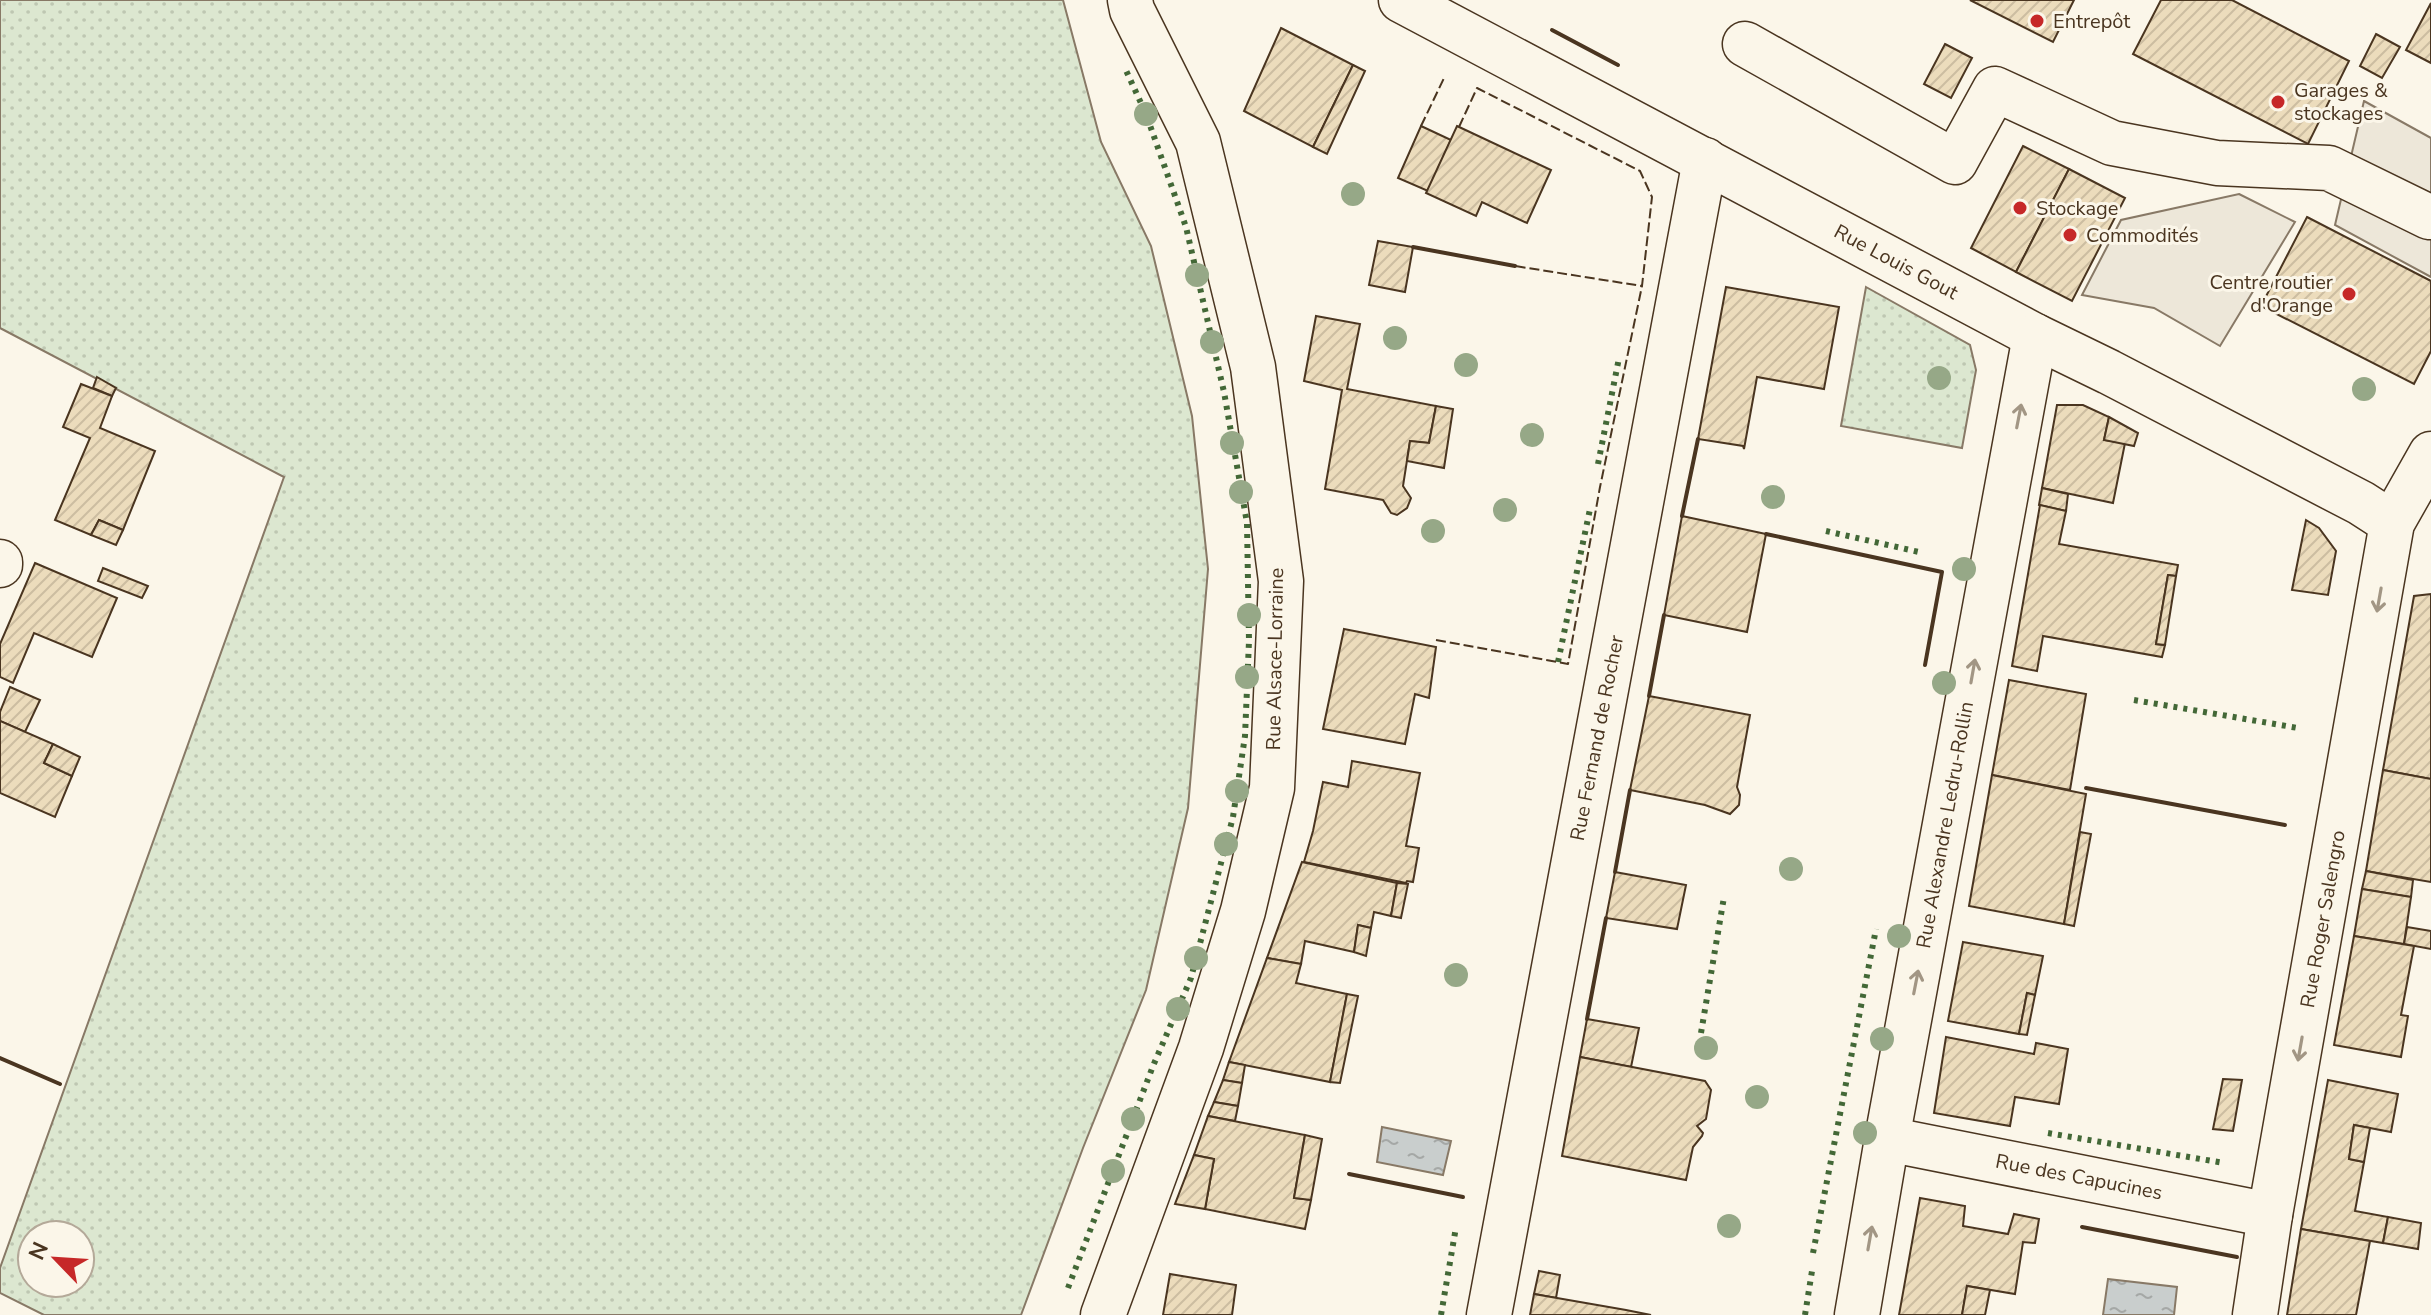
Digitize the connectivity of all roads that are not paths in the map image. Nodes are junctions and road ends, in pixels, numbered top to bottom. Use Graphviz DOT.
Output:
graph roads {
  1 [pos="1130,0"];
  2 [pos="1401,0"];
  3 [pos="1745,44"];
  4 [pos="1705,160"];
  5 [pos="2429,217"];
  6 [pos="2035,336"];
  7 [pos="2429,465"];
  8 [pos="2392,523"];
  9 [pos="1887,1139"];
  10 [pos="2270,1215"];
  11 [pos="1103,1315"];
  12 [pos="1489,1315"];
  13 [pos="1857,1315"];
  14 [pos="2255,1315"];
  1 -- 11 [label="street, Rue Alsace-Lorraine"];
  2 -- 4 [label="street, Rue Louis Gout"];
  3 -- 5 [label="street"];
  4 -- 6 [label="street, Rue Louis Gout"];
  4 -- 12 [label="street, Rue Fernand de Rocher"];
  6 -- 8 [label="street, Rue Louis Gout"];
  9 -- 6 [label="street, Rue Alexandre Ledru-Rollin, one-way"];
  7 -- 8 [label="street"];
  8 -- 10 [label="street, Rue Roger Salengro, one-way"];
  9 -- 10 [label="street, Rue des Capucines"];
  13 -- 9 [label="street, Rue Alexandre Ledru-Rollin, one-way"];
  10 -- 14 [label="street, Rue Roger Salengro"];
}
